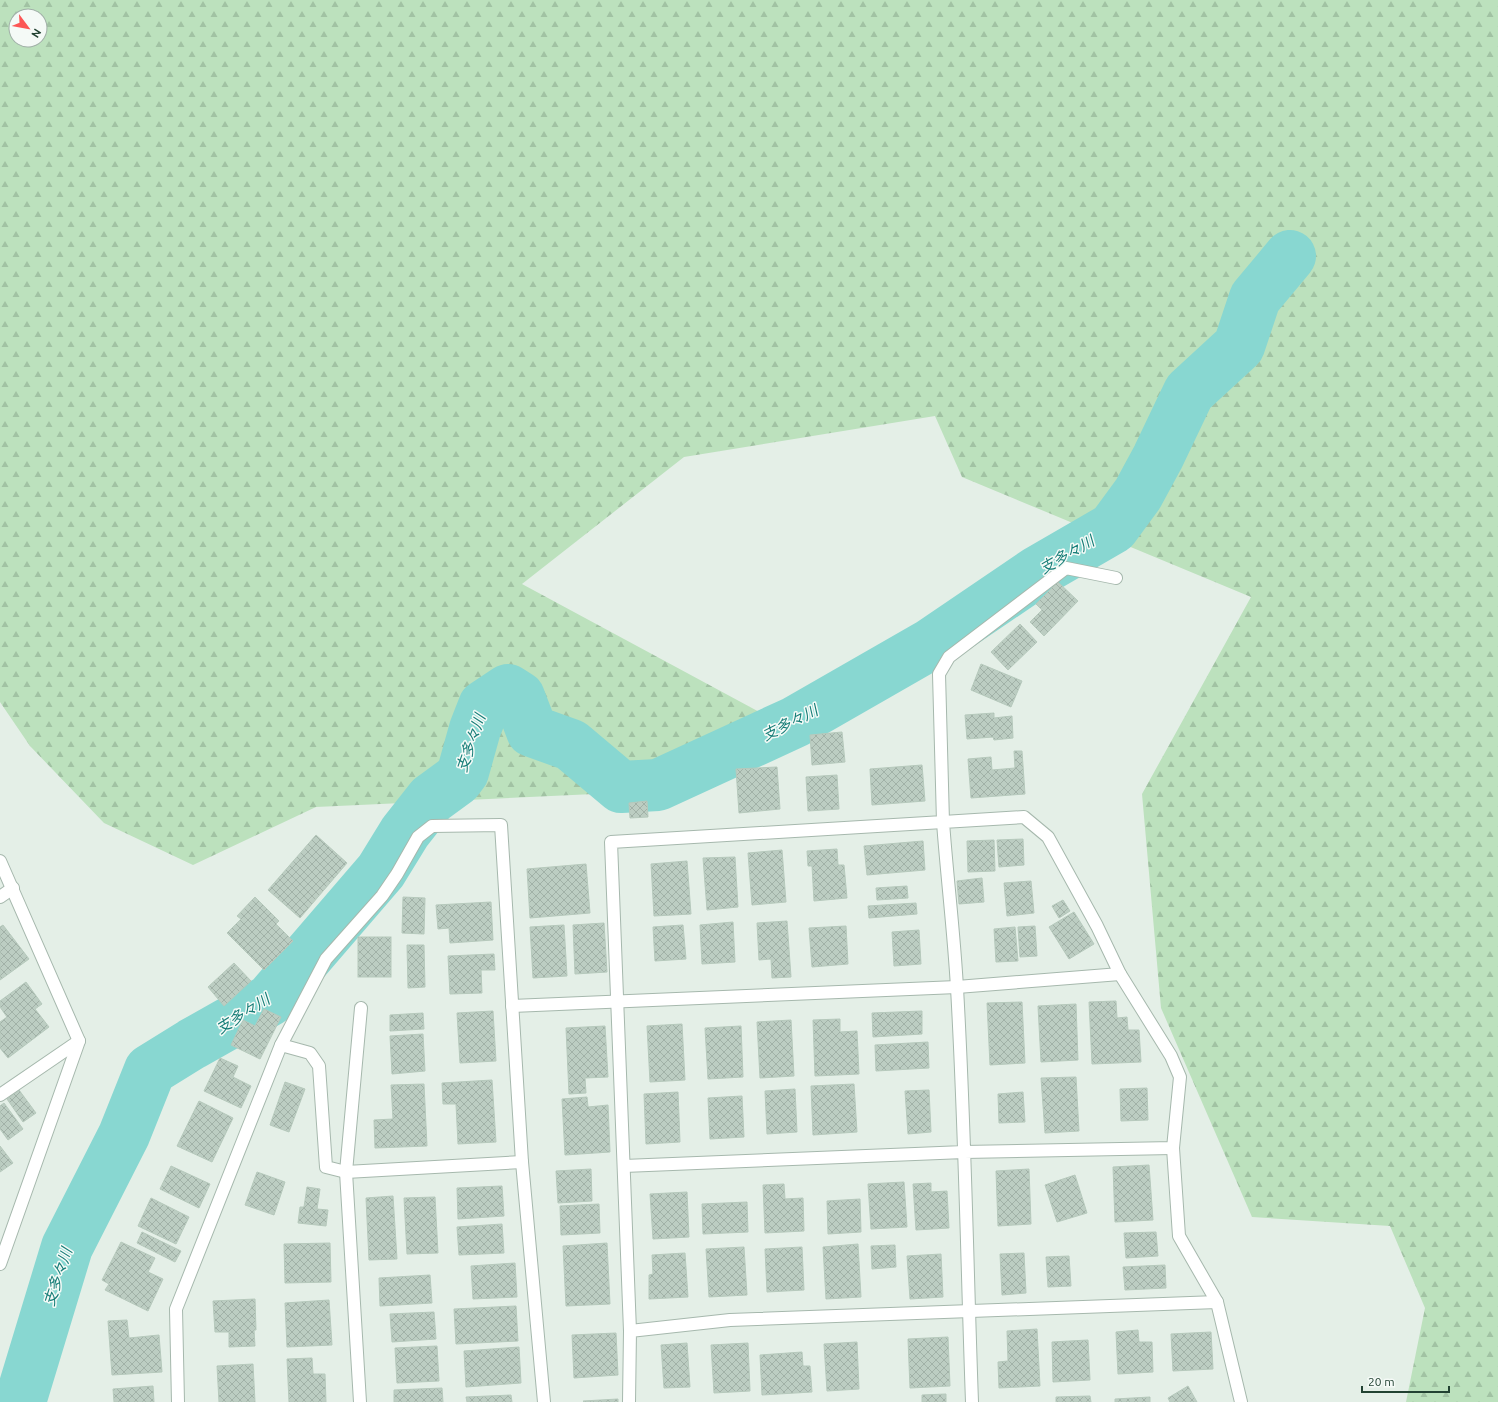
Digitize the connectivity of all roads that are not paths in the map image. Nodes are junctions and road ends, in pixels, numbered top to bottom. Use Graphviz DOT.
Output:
graph roads {
  1 [pos="1116,578"];
  2 [pos="943,822"];
  3 [pos="0,861"];
  4 [pos="13,888"];
  5 [pos="0,897"];
  6 [pos="1120,974"];
  7 [pos="957,987"];
  8 [pos="617,1002"];
  9 [pos="512,1006"];
  10 [pos="361,1008"];
  11 [pos="79,1041"];
  12 [pos="281,1045"];
  13 [pos="0,1095"];
  14 [pos="1173,1148"];
  15 [pos="964,1152"];
  16 [pos="522,1162"];
  17 [pos="624,1166"];
  18 [pos="346,1172"];
  19 [pos="0,1264"];
  20 [pos="1217,1302"];
  21 [pos="969,1312"];
  22 [pos="630,1331"];
  23 [pos="178,1402"];
  24 [pos="360,1402"];
  25 [pos="544,1402"];
  26 [pos="629,1402"];
  27 [pos="972,1402"];
  28 [pos="1242,1402"];
  1 -- 2 [label="street"];
  2 -- 6 [label="street"];
  2 -- 7 [label="street"];
  2 -- 8 [label="street"];
  3 -- 4 [label="street"];
  4 -- 5 [label="street"];
  4 -- 11 [label="street"];
  6 -- 7 [label="street"];
  6 -- 14 [label="street"];
  7 -- 8 [label="street"];
  7 -- 15 [label="street"];
  8 -- 9 [label="street"];
  8 -- 17 [label="street"];
  9 -- 12 [label="street"];
  9 -- 16 [label="street"];
  10 -- 18 [label="street"];
  11 -- 13 [label="street"];
  11 -- 19 [label="street"];
  12 -- 18 [label="street"];
  12 -- 23 [label="street"];
  14 -- 15 [label="street"];
  14 -- 20 [label="street"];
  15 -- 17 [label="street"];
  15 -- 21 [label="street"];
  16 -- 18 [label="street"];
  16 -- 25 [label="street"];
  17 -- 22 [label="street"];
  18 -- 24 [label="street"];
  20 -- 21 [label="street"];
  20 -- 28 [label="street"];
  21 -- 22 [label="street"];
  21 -- 27 [label="street"];
  22 -- 26 [label="street"];
}
